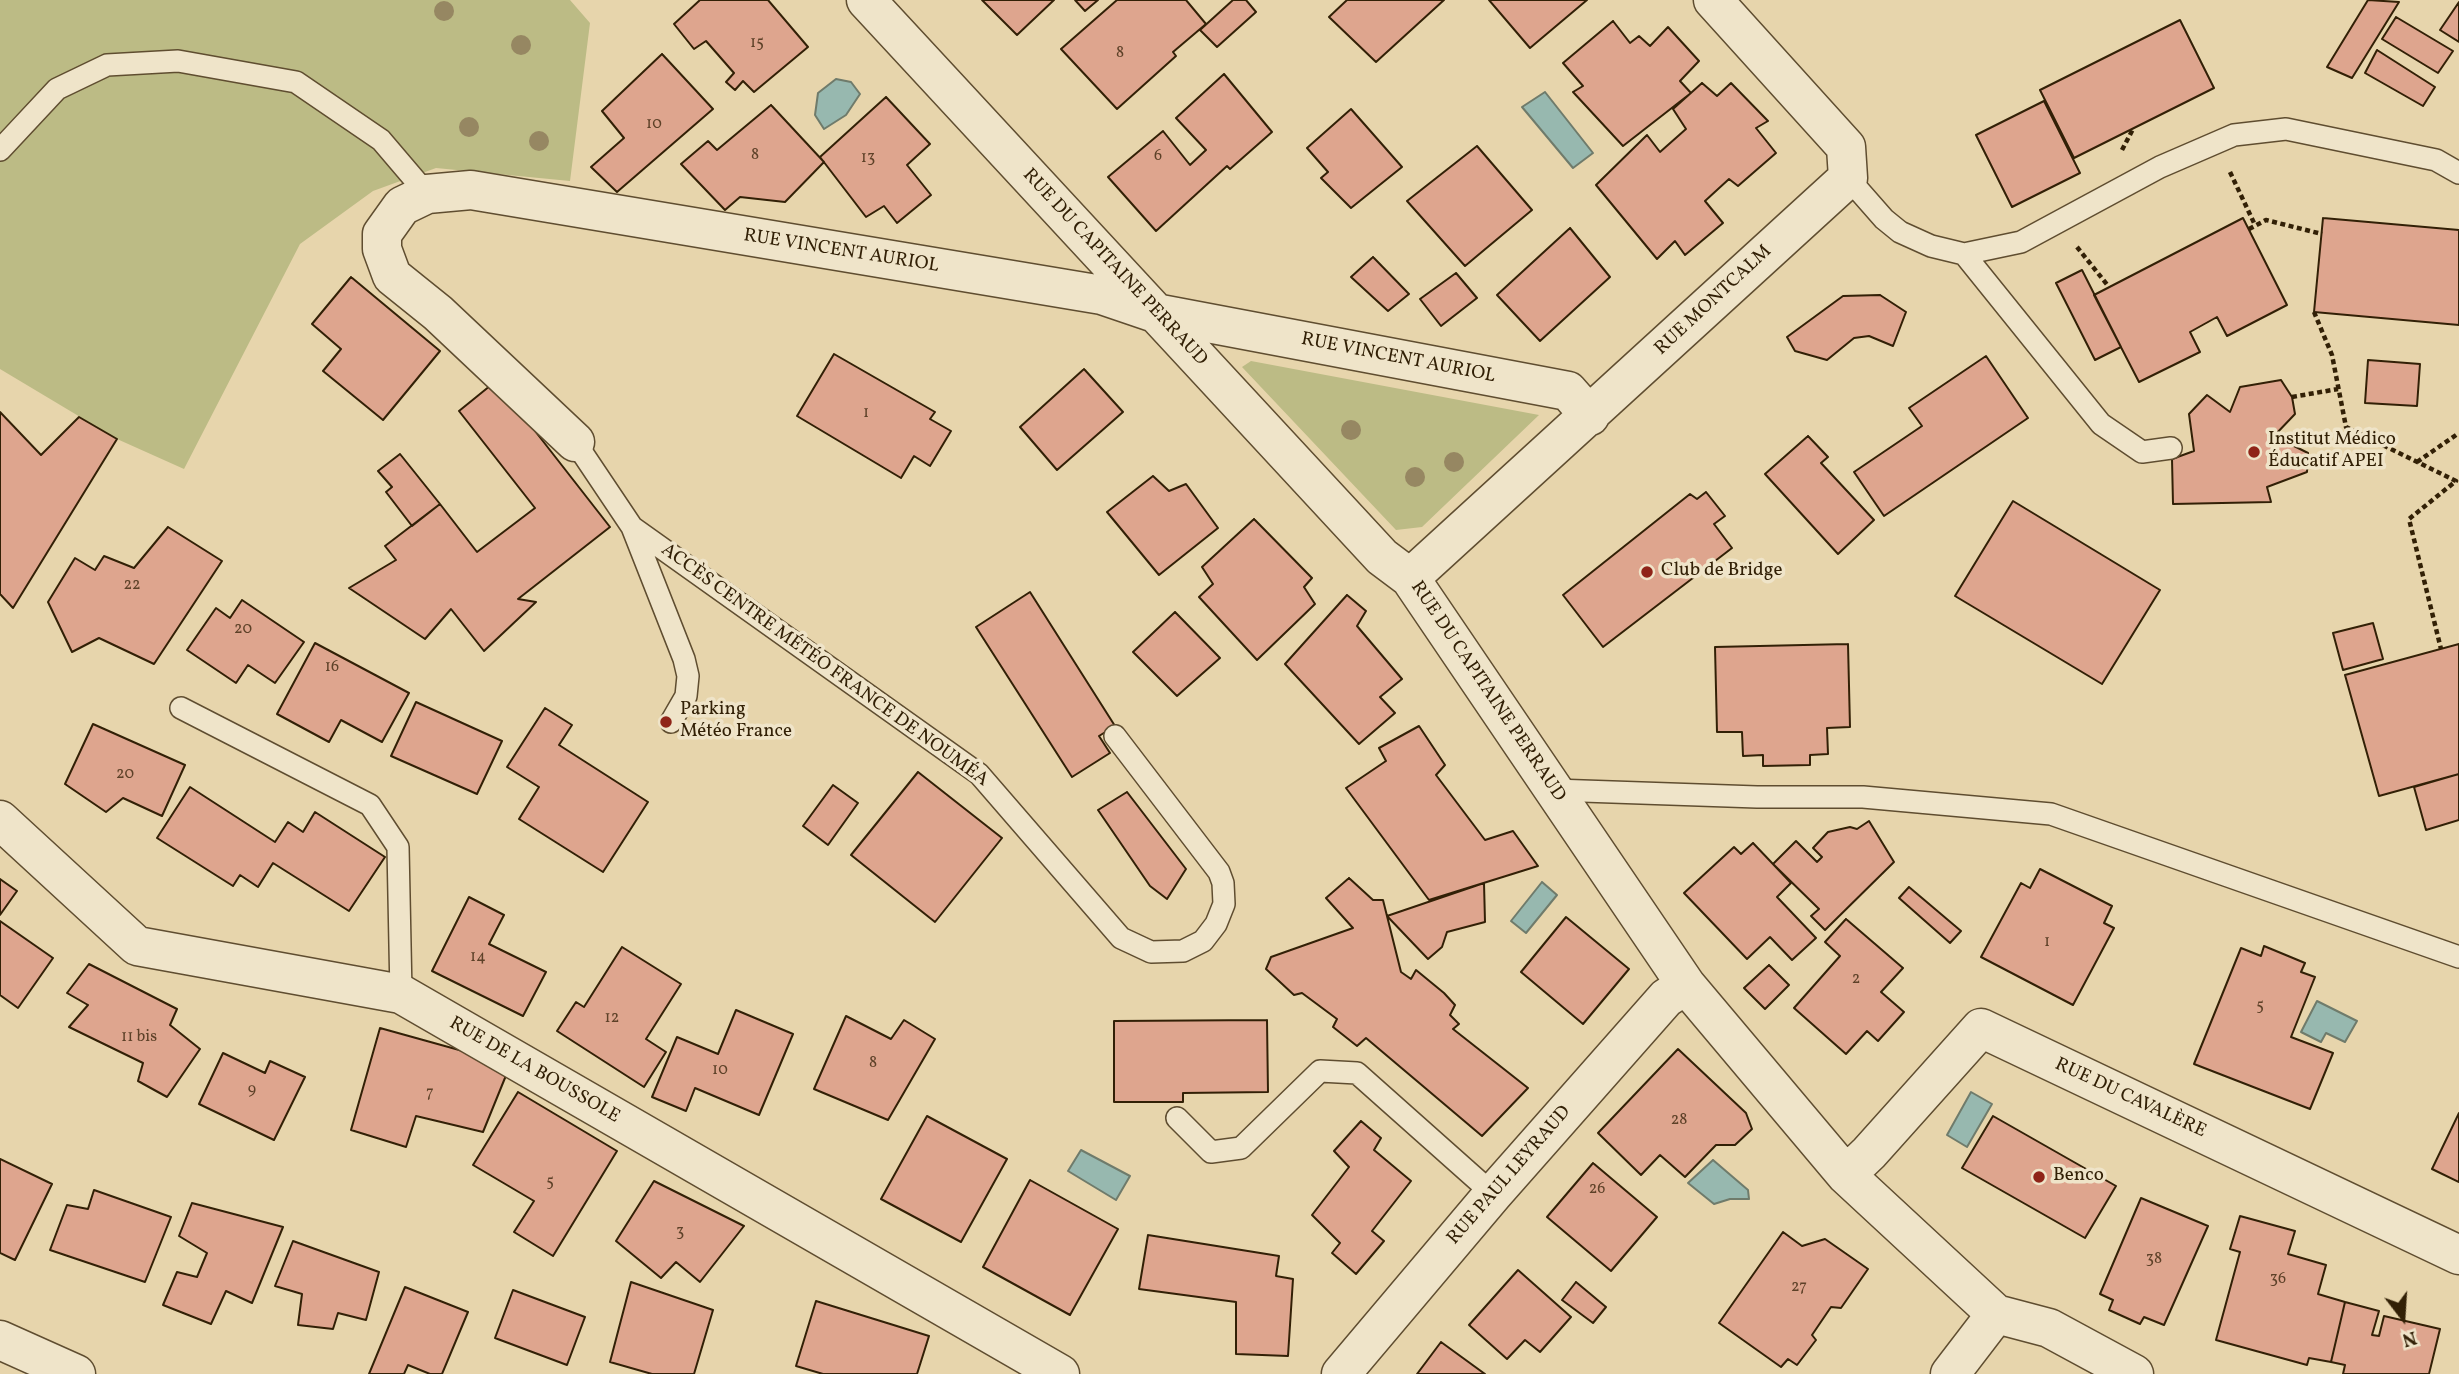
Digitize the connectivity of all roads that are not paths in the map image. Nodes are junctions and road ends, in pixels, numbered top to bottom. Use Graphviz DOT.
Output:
graph roads {
  1 [pos="866,0"];
  2 [pos="1713,0"];
  3 [pos="0,150"];
  4 [pos="2459,173"];
  5 [pos="1848,178"];
  6 [pos="426,194"];
  7 [pos="1964,254"];
  8 [pos="1155,313"];
  9 [pos="1590,416"];
  10 [pos="575,442"];
  11 [pos="2171,448"];
  12 [pos="632,527"];
  13 [pos="1410,578"];
  14 [pos="181,708"];
  15 [pos="671,722"];
  16 [pos="1115,736"];
  17 [pos="1554,790"];
  18 [pos="0,820"];
  19 [pos="2459,957"];
  20 [pos="1686,985"];
  21 [pos="401,994"];
  22 [pos="1177,1118"];
  23 [pos="1846,1175"];
  24 [pos="1493,1194"];
  25 [pos="2459,1255"];
  26 [pos="1996,1314"];
  27 [pos="0,1340"];
  28 [pos="76,1374"];
  29 [pos="1060,1374"];
  30 [pos="1341,1374"];
  31 [pos="1950,1374"];
  32 [pos="2134,1374"];
  1 -- 8 [label="street, RUE DU CAPITAINE PERRAUD"];
  2 -- 5 [label="street"];
  3 -- 6 [label="lane"];
  4 -- 7 [label="lane"];
  5 -- 7 [label="lane"];
  5 -- 9 [label="street, RUE MONTCALM"];
  6 -- 8 [label="street, RUE VINCENT AURIOL"];
  6 -- 10 [label="street, RUE VINCENT AURIOL"];
  7 -- 11 [label="lane"];
  8 -- 9 [label="street, RUE VINCENT AURIOL"];
  8 -- 13 [label="street, RUE DU CAPITAINE PERRAUD"];
  9 -- 13 [label="street, RUE MONTCALM"];
  10 -- 12 [label="lane, ACCÈS CENTRE MÉTÉO FRANCE DE NOUMÉA"];
  12 -- 15 [label="lane, ACCÈS CENTRE MÉTÉO FRANCE DE NOUMÉA"];
  12 -- 16 [label="lane, ACCÈS CENTRE MÉTÉO FRANCE DE NOUMÉA"];
  13 -- 17 [label="street, RUE DU CAPITAINE PERRAUD"];
  14 -- 21 [label="lane"];
  17 -- 19 [label="lane"];
  17 -- 20 [label="street, RUE DU CAPITAINE PERRAUD"];
  18 -- 21 [label="street, RUE DE LA BOUSSOLE"];
  20 -- 23 [label="street, RUE DU CAPITAINE PERRAUD"];
  20 -- 24 [label="street, RUE PAUL LEYRAUD"];
  21 -- 29 [label="street, RUE DE LA BOUSSOLE"];
  22 -- 24 [label="lane"];
  23 -- 25 [label="street, RUE DU CAVALÈRE"];
  23 -- 26 [label="street, RUE DU CAPITAINE PERRAUD"];
  24 -- 30 [label="street, RUE PAUL LEYRAUD"];
  26 -- 31 [label="street"];
  26 -- 32 [label="street"];
  27 -- 28 [label="street"];
}
